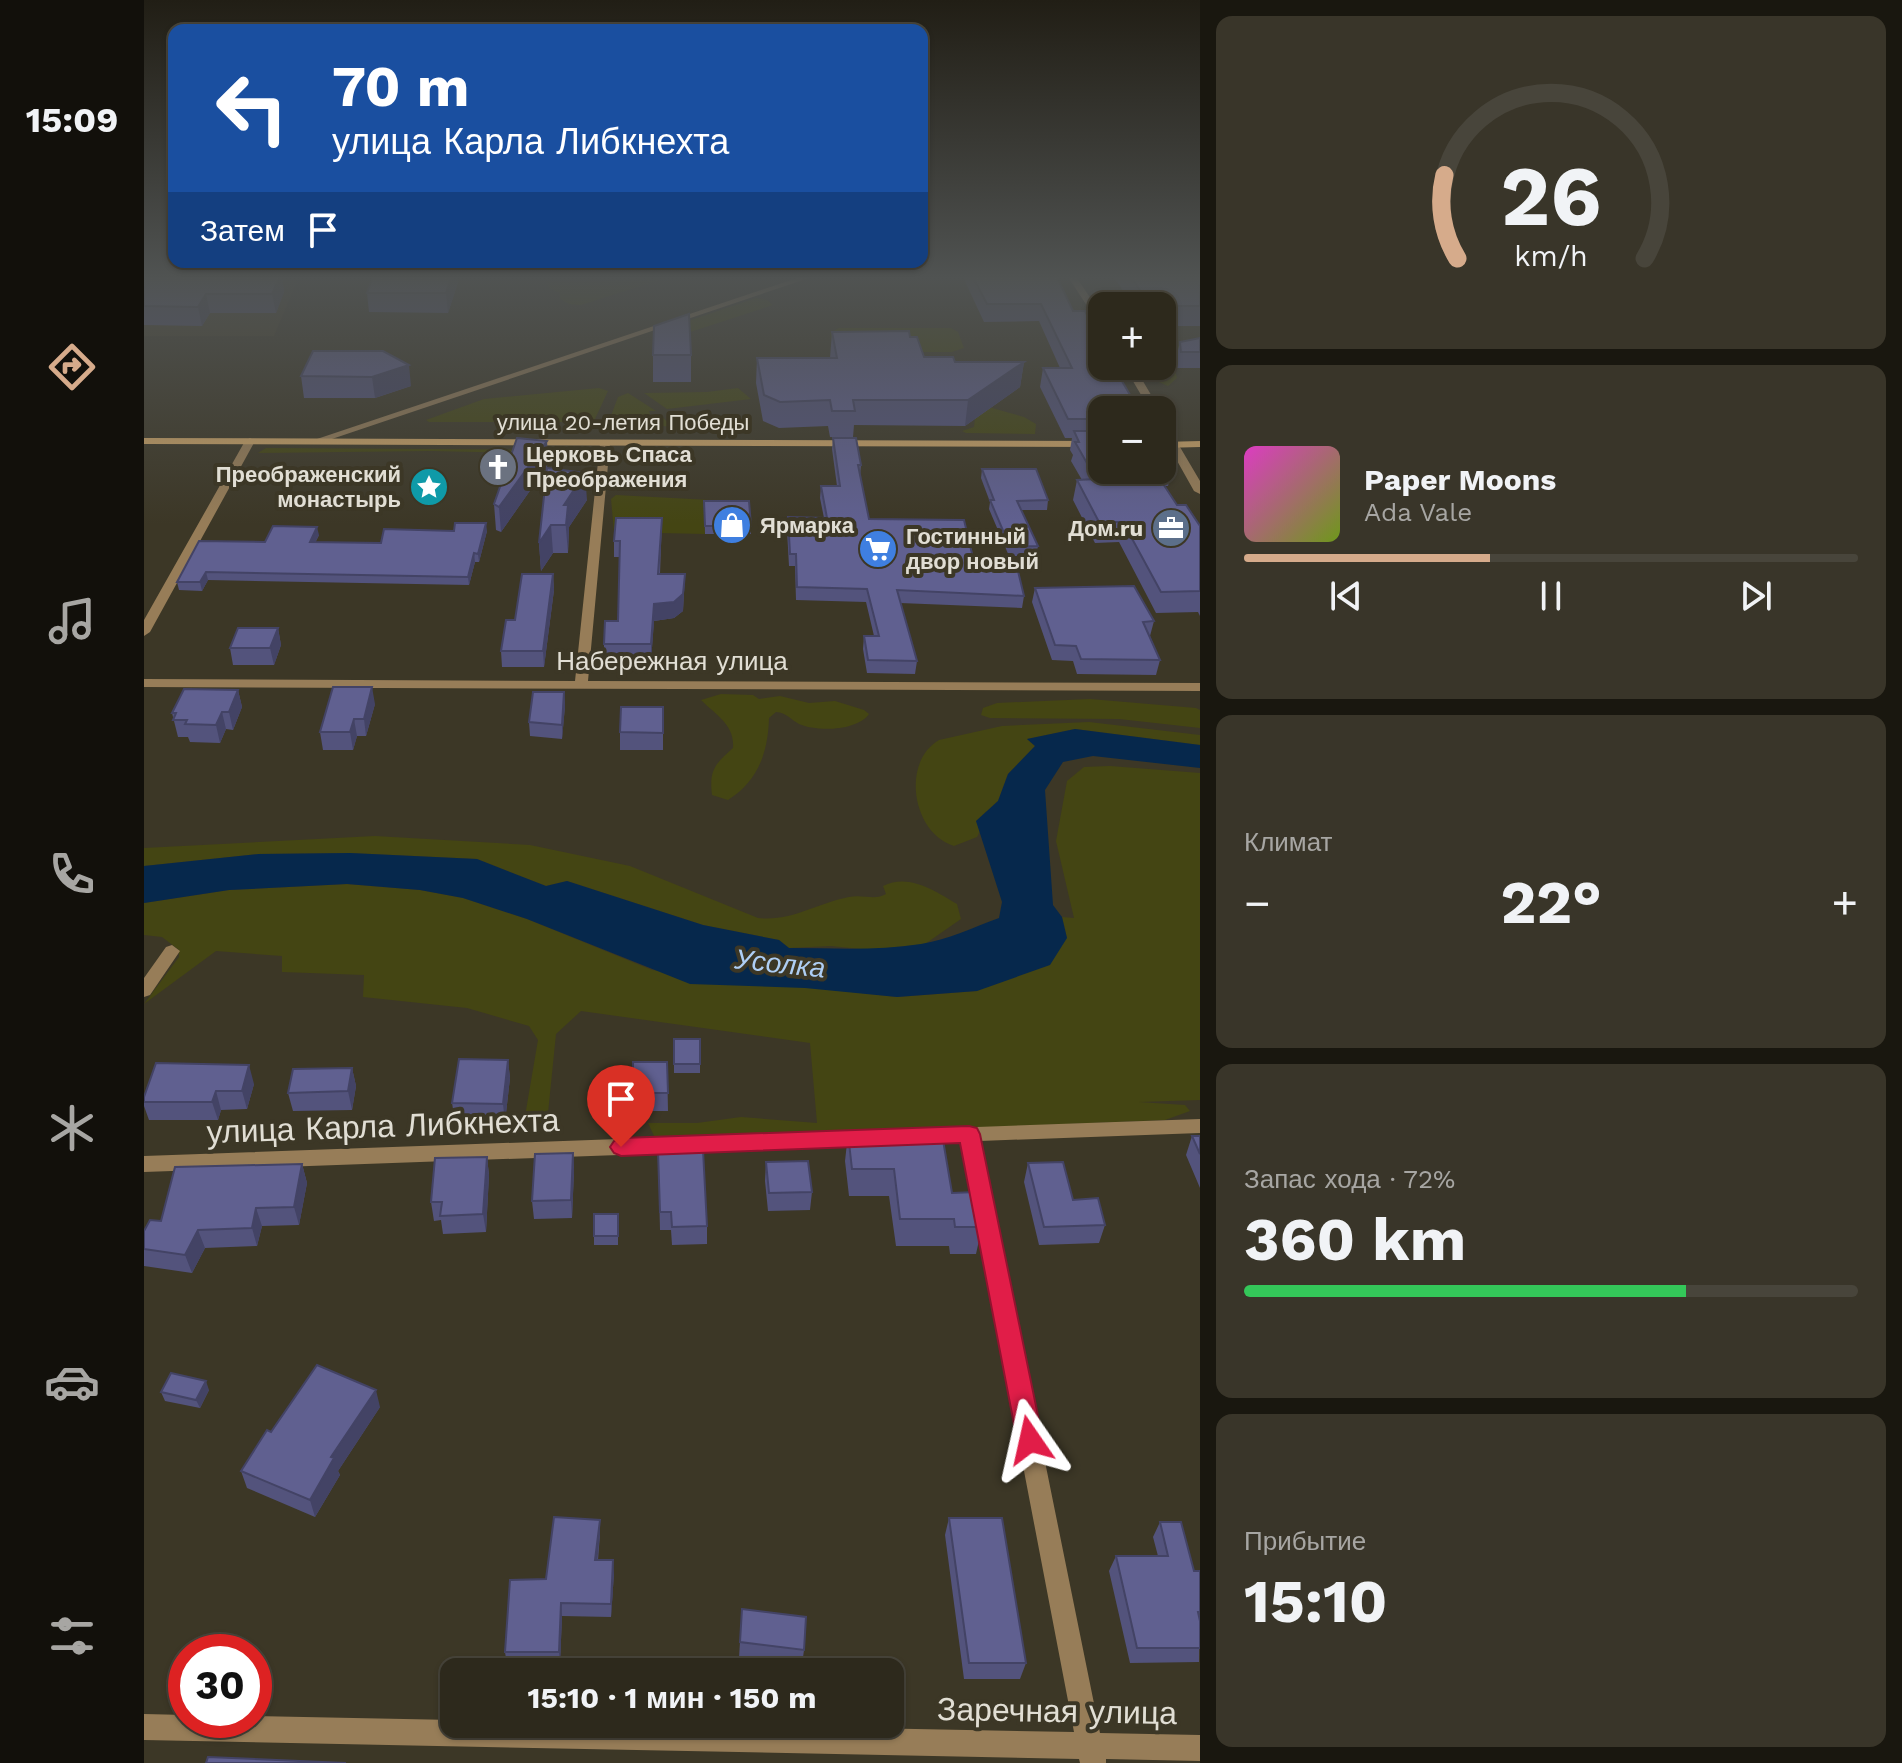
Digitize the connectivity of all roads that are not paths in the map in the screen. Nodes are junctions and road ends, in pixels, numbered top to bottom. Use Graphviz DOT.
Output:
graph roads {
  1 [pos="561,359"];
  2 [pos="144,441"];
  3 [pos="250,441"];
  4 [pos="316,441"];
  5 [pos="605,443"];
  6 [pos="1088,444"];
  7 [pos="1200,444"];
  8 [pos="1176,445"];
  9 [pos="1176,458"];
  10 [pos="1200,491"];
  11 [pos="144,632"];
  12 [pos="144,683"];
  13 [pos="581,685"];
  14 [pos="1200,687"];
  15 [pos="172,951"];
  16 [pos="144,991"];
  17 [pos="1200,1126"];
  18 [pos="969,1134"];
  19 [pos="144,1164"];
  20 [pos="144,1727"];
  21 [pos="1200,1748"];
  22 [pos="1092,1754"];
  1 -- 4 [label="street"];
  2 -- 3 [label="street, улица 20-летия Победы"];
  3 -- 4 [label="street, улица 20-летия Победы"];
  3 -- 11 [label="street"];
  4 -- 5 [label="street, улица 20-летия Победы"];
  5 -- 6 [label="street, улица 20-летия Победы"];
  5 -- 13 [label="street"];
  7 -- 8 [label="street"];
  9 -- 10 [label="street"];
  12 -- 13 [label="street, Набережная улица"];
  13 -- 14 [label="street, Набережная улица"];
  15 -- 16 [label="street"];
  17 -- 18 [label="street, улица Карла Либкнехта"];
  18 -- 19 [label="street, улица Карла Либкнехта"];
  18 -- 22 [label="street"];
  20 -- 22 [label="street, Заречная улица"];
  21 -- 22 [label="street, Заречная улица"];
}
